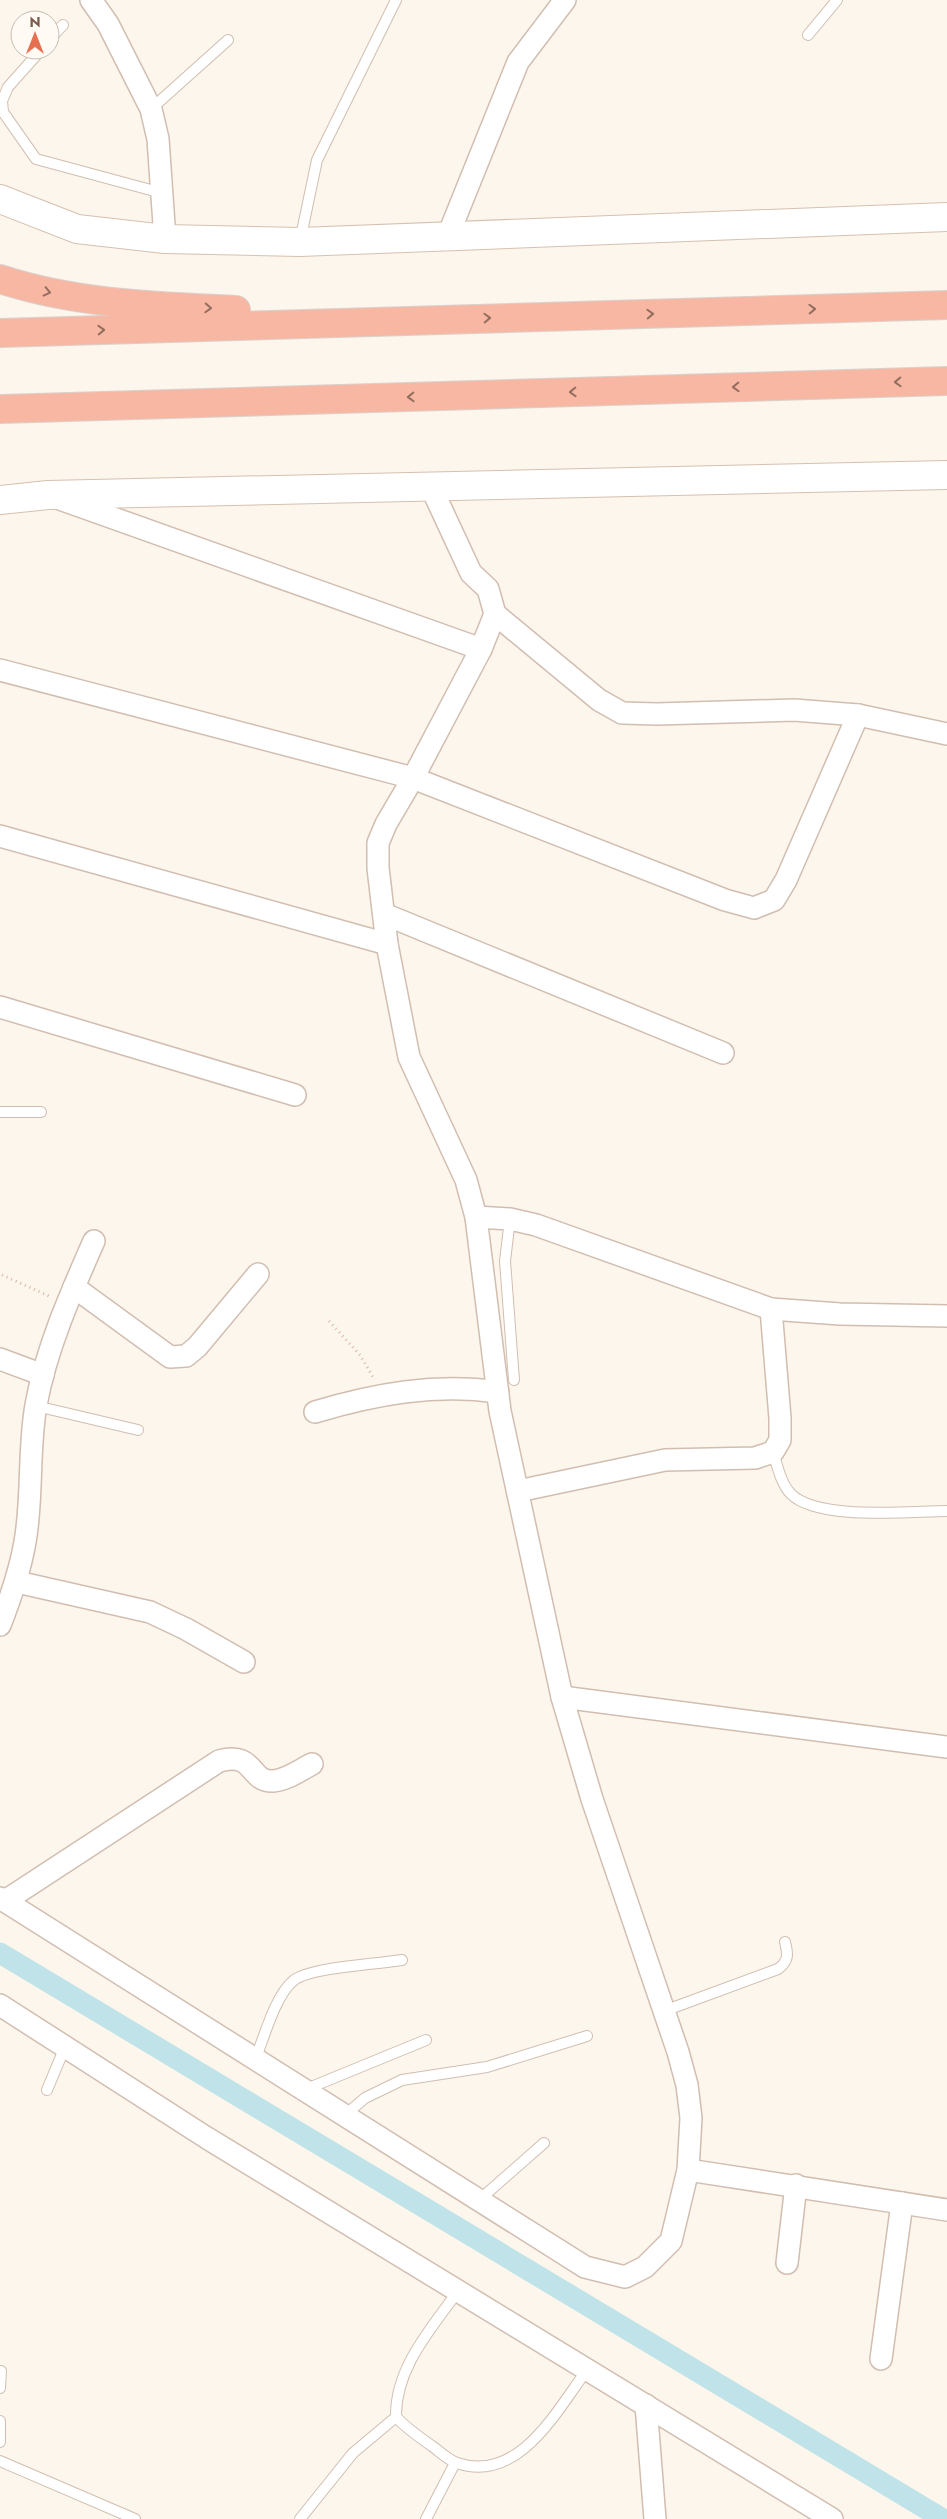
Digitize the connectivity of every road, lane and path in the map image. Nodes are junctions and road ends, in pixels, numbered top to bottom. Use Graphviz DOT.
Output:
graph roads {
  1 [pos="91,0"];
  2 [pos="396,0"];
  3 [pos="565,0"];
  4 [pos="837,0"];
  5 [pos="63,25"];
  6 [pos="60,28"];
  7 [pos="808,35"];
  8 [pos="228,40"];
  9 [pos="31,60"];
  10 [pos="152,109"];
  11 [pos="164,193"];
  12 [pos="0,199"];
  13 [pos="947,216"];
  14 [pos="447,238"];
  15 [pos="165,239"];
  16 [pos="300,242"];
  17 [pos="0,279"];
  18 [pos="947,305"];
  19 [pos="438,320"];
  20 [pos="0,333"];
  21 [pos="947,381"];
  22 [pos="0,409"];
  23 [pos="947,475"];
  24 [pos="431,487"];
  25 [pos="48,496"];
  26 [pos="0,500"];
  27 [pos="495,614"];
  28 [pos="481,649"];
  29 [pos="0,670"];
  30 [pos="858,715"];
  31 [pos="947,734"];
  32 [pos="413,778"];
  33 [pos="0,836"];
  34 [pos="384,914"];
  35 [pos="387,944"];
  36 [pos="0,1007"];
  37 [pos="723,1053"];
  38 [pos="295,1095"];
  39 [pos="0,1112"];
  40 [pos="41,1112"];
  41 [pos="476,1217"];
  42 [pos="510,1219"];
  43 [pos="94,1241"];
  44 [pos="258,1274"];
  45 [pos="2,1275"];
  46 [pos="71,1296"];
  47 [pos="771,1309"];
  48 [pos="947,1316"];
  49 [pos="329,1321"];
  50 [pos="0,1359"];
  51 [pos="43,1375"];
  52 [pos="506,1386"];
  53 [pos="385,1395"];
  54 [pos="36,1406"];
  55 [pos="315,1412"];
  56 [pos="138,1430"];
  57 [pos="773,1452"];
  58 [pos="518,1491"];
  59 [pos="947,1511"];
  60 [pos="17,1582"];
  61 [pos="0,1625"];
  62 [pos="244,1662"];
  63 [pos="562,1697"];
  64 [pos="947,1747"];
  65 [pos="312,1764"];
  66 [pos="3,1899"];
  67 [pos="785,1942"];
  68 [pos="402,1960"];
  69 [pos="0,2005"];
  70 [pos="664,2011"];
  71 [pos="587,2036"];
  72 [pos="426,2040"];
  73 [pos="65,2047"];
  74 [pos="255,2060"];
  75 [pos="47,2090"];
  76 [pos="303,2090"];
  77 [pos="344,2116"];
  78 [pos="544,2143"];
  79 [pos="688,2170"];
  80 [pos="796,2185"];
  81 [pos="478,2201"];
  82 [pos="902,2203"];
  83 [pos="947,2210"];
  84 [pos="787,2263"];
  85 [pos="458,2291"];
  86 [pos="881,2359"];
  87 [pos="587,2370"];
  88 [pos="1,2371"];
  89 [pos="0,2388"];
  90 [pos="646,2405"];
  91 [pos="396,2417"];
  92 [pos="0,2421"];
  93 [pos="0,2442"];
  94 [pos="0,2461"];
  95 [pos="455,2462"];
  96 [pos="135,2519"];
  97 [pos="300,2519"];
  98 [pos="426,2519"];
  99 [pos="655,2519"];
  100 [pos="832,2519"];
  1 -- 10 [label="street"];
  2 -- 16 [label="lane"];
  3 -- 14 [label="street"];
  4 -- 7 [label="lane"];
  5 -- 6 [label="lane"];
  8 -- 10 [label="lane"];
  9 -- 11 [label="lane"];
  10 -- 11 [label="street"];
  11 -- 15 [label="street"];
  12 -- 15 [label="main road"];
  13 -- 14 [label="main road"];
  14 -- 16 [label="main road"];
  15 -- 16 [label="main road"];
  17 -- 19 [label="highway, one-way"];
  19 -- 18 [label="highway, one-way"];
  20 -- 19 [label="highway, one-way"];
  21 -- 22 [label="highway, one-way"];
  23 -- 24 [label="main road"];
  24 -- 25 [label="main road"];
  24 -- 27 [label="street"];
  25 -- 26 [label="main road"];
  25 -- 28 [label="street"];
  27 -- 28 [label="street"];
  27 -- 30 [label="street"];
  28 -- 32 [label="street"];
  29 -- 32 [label="street"];
  30 -- 31 [label="street"];
  30 -- 32 [label="street"];
  32 -- 34 [label="street"];
  33 -- 35 [label="street"];
  34 -- 35 [label="street"];
  34 -- 37 [label="street"];
  35 -- 41 [label="street"];
  36 -- 38 [label="street"];
  39 -- 40 [label="lane"];
  41 -- 42 [label="street"];
  41 -- 52 [label="street"];
  42 -- 47 [label="street"];
  42 -- 52 [label="lane"];
  43 -- 46 [label="street"];
  44 -- 46 [label="street"];
  45 -- 46 [label="path"];
  46 -- 51 [label="street"];
  47 -- 48 [label="street"];
  47 -- 57 [label="street"];
  49 -- 53 [label="path"];
  50 -- 51 [label="street"];
  51 -- 54 [label="street"];
  52 -- 53 [label="street"];
  52 -- 58 [label="street"];
  53 -- 55 [label="street"];
  54 -- 56 [label="lane"];
  54 -- 60 [label="street"];
  57 -- 58 [label="street"];
  57 -- 59 [label="lane"];
  58 -- 63 [label="street"];
  60 -- 61 [label="street"];
  60 -- 62 [label="street"];
  63 -- 64 [label="street"];
  63 -- 70 [label="street"];
  65 -- 66 [label="street"];
  66 -- 74 [label="street"];
  67 -- 70 [label="lane"];
  68 -- 74 [label="lane"];
  69 -- 73 [label="street"];
  70 -- 79 [label="street"];
  71 -- 77 [label="lane"];
  72 -- 76 [label="lane"];
  73 -- 75 [label="lane"];
  73 -- 85 [label="street"];
  74 -- 76 [label="street"];
  76 -- 77 [label="street"];
  77 -- 81 [label="street"];
  78 -- 81 [label="lane"];
  79 -- 80 [label="street"];
  79 -- 81 [label="street"];
  80 -- 82 [label="street"];
  80 -- 84 [label="street"];
  82 -- 83 [label="street"];
  82 -- 86 [label="street"];
  85 -- 87 [label="street"];
  85 -- 91 [label="lane"];
  87 -- 90 [label="street"];
  87 -- 95 [label="lane"];
  88 -- 89 [label="lane"];
  90 -- 99 [label="street"];
  90 -- 100 [label="street"];
  91 -- 95 [label="lane"];
  91 -- 97 [label="lane"];
  92 -- 93 [label="lane"];
  94 -- 96 [label="lane"];
  95 -- 98 [label="lane"];
}
